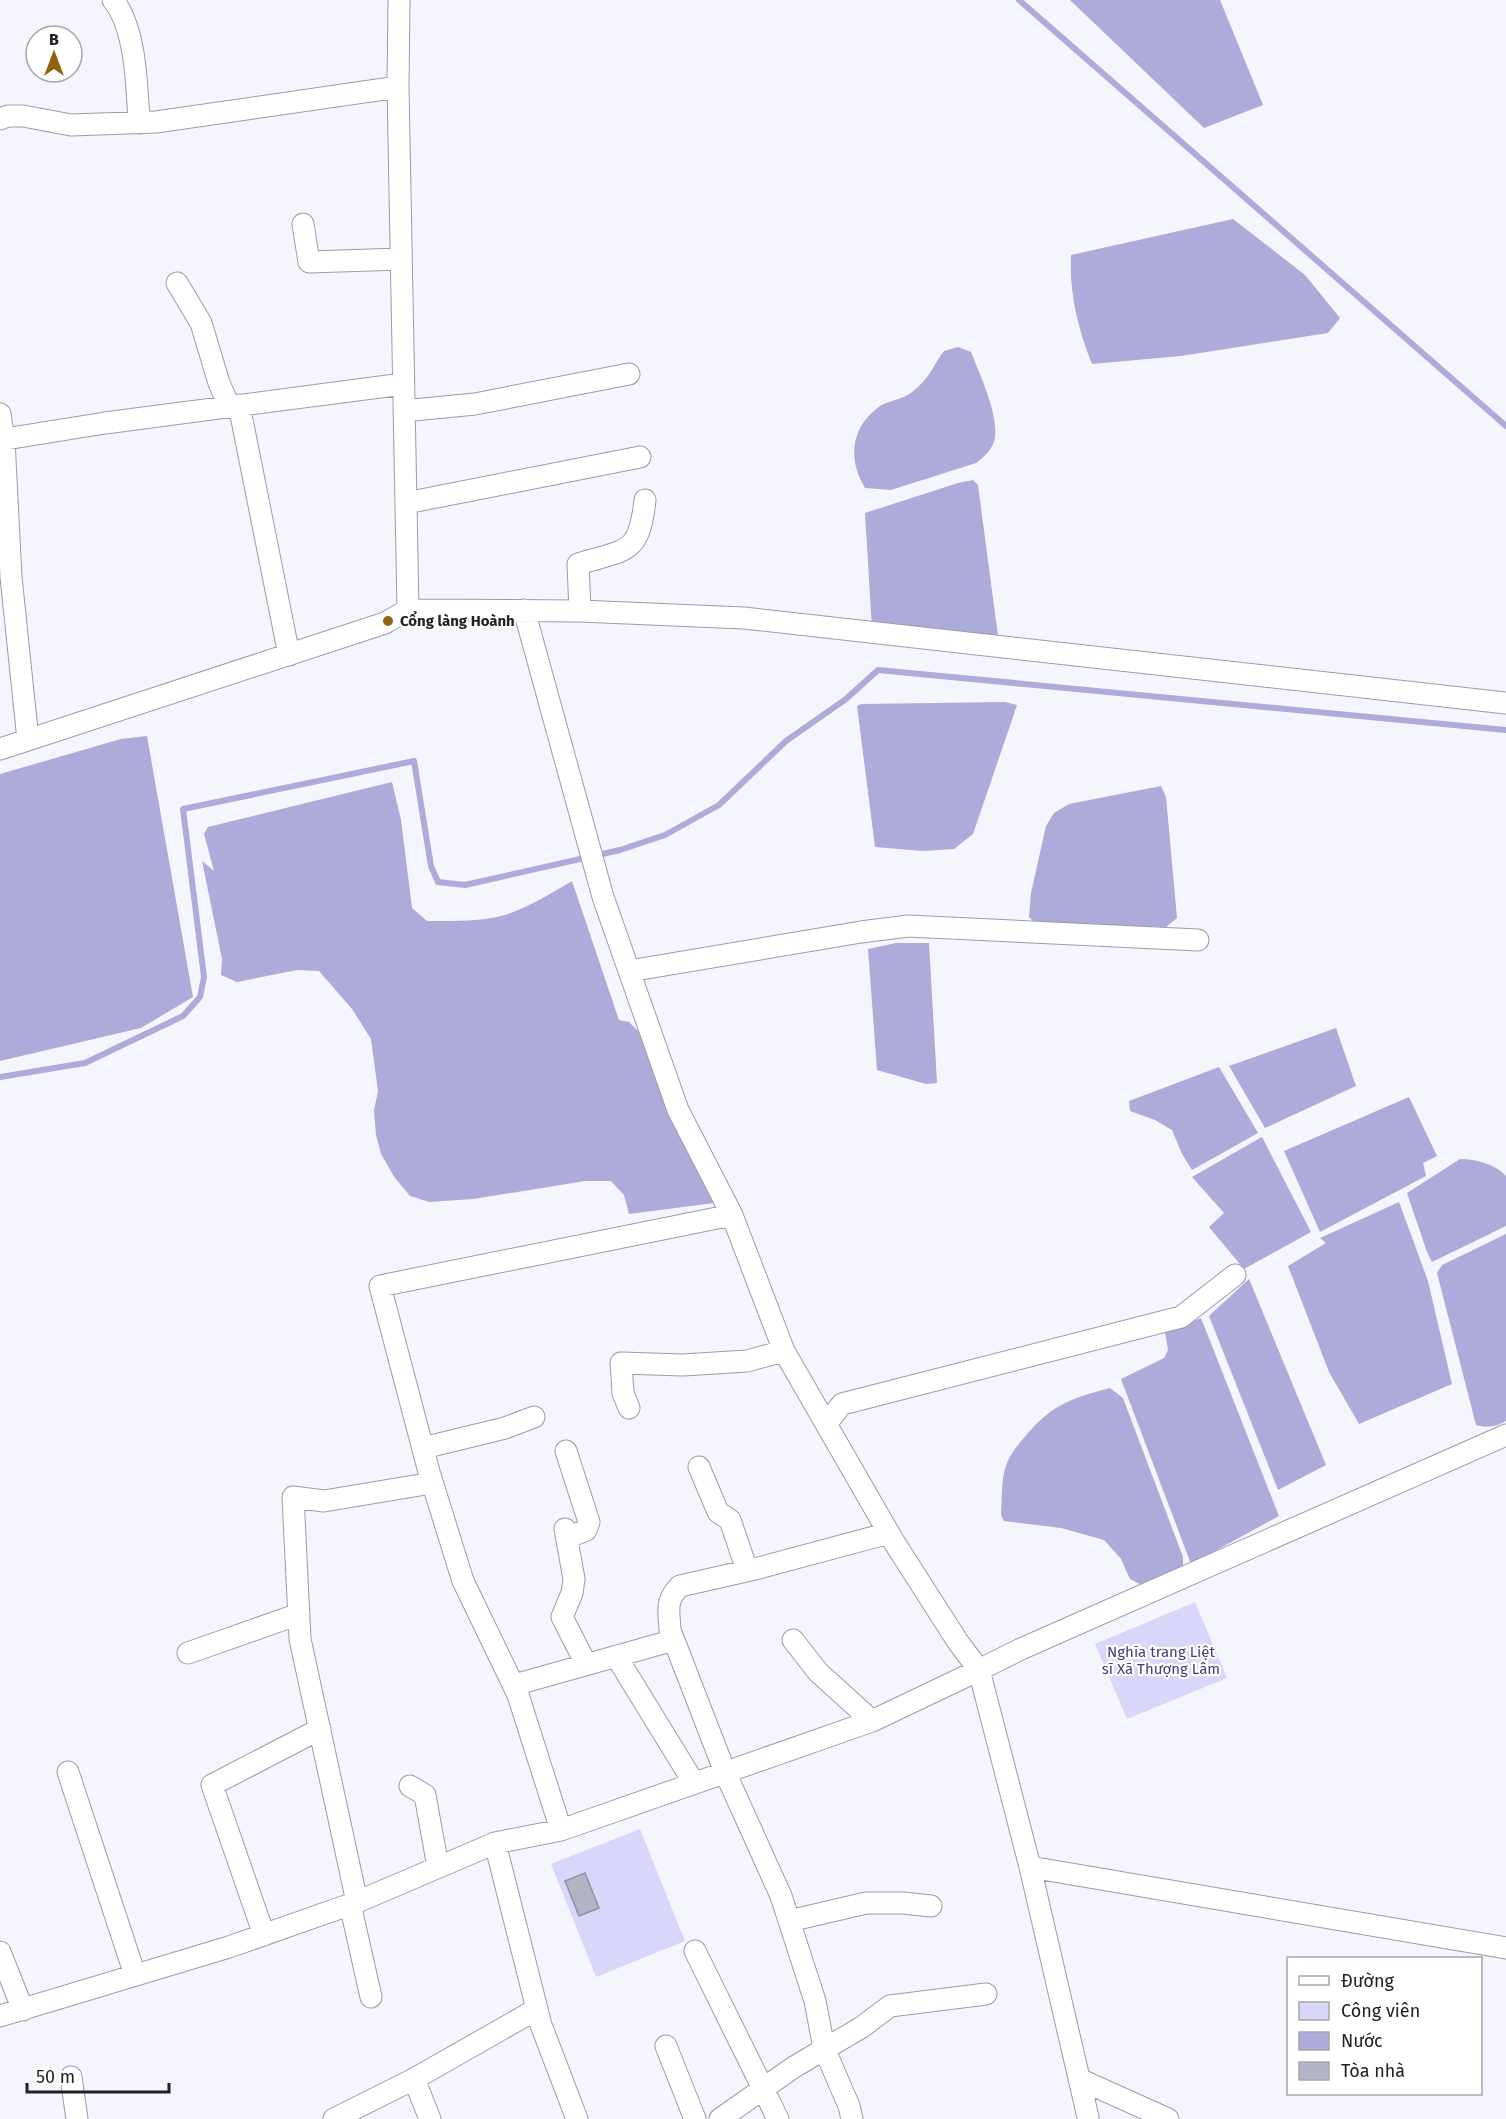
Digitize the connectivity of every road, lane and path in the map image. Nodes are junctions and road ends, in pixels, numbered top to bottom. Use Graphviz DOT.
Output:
graph roads {
  1 [pos="113,0"];
  2 [pos="399,0"];
  3 [pos="398,87"];
  4 [pos="0,119"];
  5 [pos="139,123"];
  6 [pos="303,224"];
  7 [pos="401,259"];
  8 [pos="177,283"];
  9 [pos="629,374"];
  10 [pos="404,384"];
  11 [pos="234,406"];
  12 [pos="404,411"];
  13 [pos="0,414"];
  14 [pos="2,440"];
  15 [pos="640,457"];
  16 [pos="645,500"];
  17 [pos="406,502"];
  18 [pos="6,577"];
  19 [pos="524,610"];
  20 [pos="580,611"];
  21 [pos="394,618"];
  22 [pos="289,655"];
  23 [pos="1506,703"];
  24 [pos="28,740"];
  25 [pos="0,749"];
  26 [pos="1198,940"];
  27 [pos="629,971"];
  28 [pos="732,1215"];
  29 [pos="1235,1275"];
  30 [pos="784,1351"];
  31 [pos="629,1408"];
  32 [pos="534,1417"];
  33 [pos="826,1424"];
  34 [pos="1506,1435"];
  35 [pos="423,1448"];
  36 [pos="566,1451"];
  37 [pos="699,1467"];
  38 [pos="432,1483"];
  39 [pos="889,1533"];
  40 [pos="747,1570"];
  41 [pos="299,1614"];
  42 [pos="674,1640"];
  43 [pos="793,1640"];
  44 [pos="188,1653"];
  45 [pos="616,1656"];
  46 [pos="586,1664"];
  47 [pos="979,1670"];
  48 [pos="514,1685"];
  49 [pos="872,1721"];
  50 [pos="320,1729"];
  51 [pos="68,1772"];
  52 [pos="725,1772"];
  53 [pos="694,1783"];
  54 [pos="410,1786"];
  55 [pos="561,1830"];
  56 [pos="495,1843"];
  57 [pos="438,1867"];
  58 [pos="1030,1867"];
  59 [pos="354,1903"];
  60 [pos="931,1906"];
  61 [pos="789,1921"];
  62 [pos="264,1935"];
  63 [pos="1506,1948"];
  64 [pos="695,1951"];
  65 [pos="0,1952"];
  66 [pos="135,1975"];
  67 [pos="987,1994"];
  68 [pos="371,1997"];
  69 [pos="537,2009"];
  70 [pos="23,2010"];
  71 [pos="0,2016"];
  72 [pos="666,2046"];
  73 [pos="824,2048"];
  74 [pos="71,2077"];
  75 [pos="414,2079"];
  76 [pos="1079,2079"];
  77 [pos="762,2089"];
  78 [pos="1088,2117"];
  79 [pos="77,2119"];
  80 [pos="334,2119"];
  81 [pos="430,2119"];
  82 [pos="577,2119"];
  83 [pos="695,2119"];
  84 [pos="720,2119"];
  85 [pos="778,2119"];
  86 [pos="852,2119"];
  87 [pos="1168,2119"];
  1 -- 5 [label="street"];
  2 -- 3 [label="street"];
  3 -- 5 [label="street"];
  3 -- 7 [label="street"];
  4 -- 5 [label="street"];
  6 -- 7 [label="street"];
  7 -- 10 [label="street"];
  8 -- 11 [label="street"];
  9 -- 12 [label="street"];
  10 -- 11 [label="street"];
  10 -- 12 [label="street"];
  11 -- 14 [label="street"];
  11 -- 22 [label="street"];
  12 -- 17 [label="street"];
  13 -- 14 [label="street"];
  14 -- 18 [label="street"];
  15 -- 17 [label="street"];
  16 -- 20 [label="street"];
  17 -- 21 [label="street"];
  18 -- 24 [label="street"];
  19 -- 20 [label="street"];
  19 -- 21 [label="street"];
  19 -- 27 [label="street"];
  20 -- 23 [label="street"];
  21 -- 22 [label="street"];
  22 -- 24 [label="street"];
  24 -- 25 [label="street"];
  26 -- 27 [label="street"];
  27 -- 28 [label="street"];
  28 -- 30 [label="street"];
  28 -- 35 [label="street"];
  29 -- 33 [label="street"];
  30 -- 31 [label="street"];
  30 -- 33 [label="street"];
  32 -- 35 [label="street"];
  33 -- 39 [label="street"];
  34 -- 47 [label="street"];
  35 -- 38 [label="street"];
  36 -- 46 [label="street"];
  37 -- 40 [label="street"];
  38 -- 41 [label="street"];
  38 -- 48 [label="street"];
  39 -- 40 [label="street"];
  39 -- 47 [label="street"];
  40 -- 42 [label="street"];
  41 -- 44 [label="street"];
  41 -- 50 [label="street"];
  42 -- 45 [label="street"];
  42 -- 52 [label="street"];
  43 -- 49 [label="street"];
  45 -- 46 [label="street"];
  45 -- 53 [label="street"];
  46 -- 48 [label="street"];
  47 -- 49 [label="street"];
  47 -- 58 [label="street"];
  48 -- 55 [label="street"];
  49 -- 52 [label="street"];
  50 -- 59 [label="street"];
  50 -- 62 [label="street"];
  51 -- 66 [label="street"];
  52 -- 53 [label="street"];
  52 -- 61 [label="street"];
  53 -- 55 [label="street"];
  54 -- 57 [label="street"];
  55 -- 56 [label="street"];
  56 -- 57 [label="street"];
  56 -- 69 [label="street"];
  57 -- 59 [label="street"];
  58 -- 63 [label="street"];
  58 -- 76 [label="street"];
  59 -- 62 [label="street"];
  59 -- 68 [label="street"];
  60 -- 61 [label="street"];
  61 -- 73 [label="street"];
  62 -- 66 [label="street"];
  64 -- 77 [label="street"];
  65 -- 70 [label="street"];
  66 -- 70 [label="street"];
  67 -- 73 [label="street"];
  69 -- 75 [label="street"];
  69 -- 82 [label="street"];
  70 -- 71 [label="street"];
  72 -- 83 [label="street"];
  73 -- 77 [label="street"];
  73 -- 86 [label="street"];
  74 -- 79 [label="street"];
  75 -- 80 [label="street"];
  75 -- 81 [label="street"];
  76 -- 78 [label="street"];
  76 -- 87 [label="street"];
  77 -- 84 [label="street"];
  77 -- 85 [label="street"];
}
